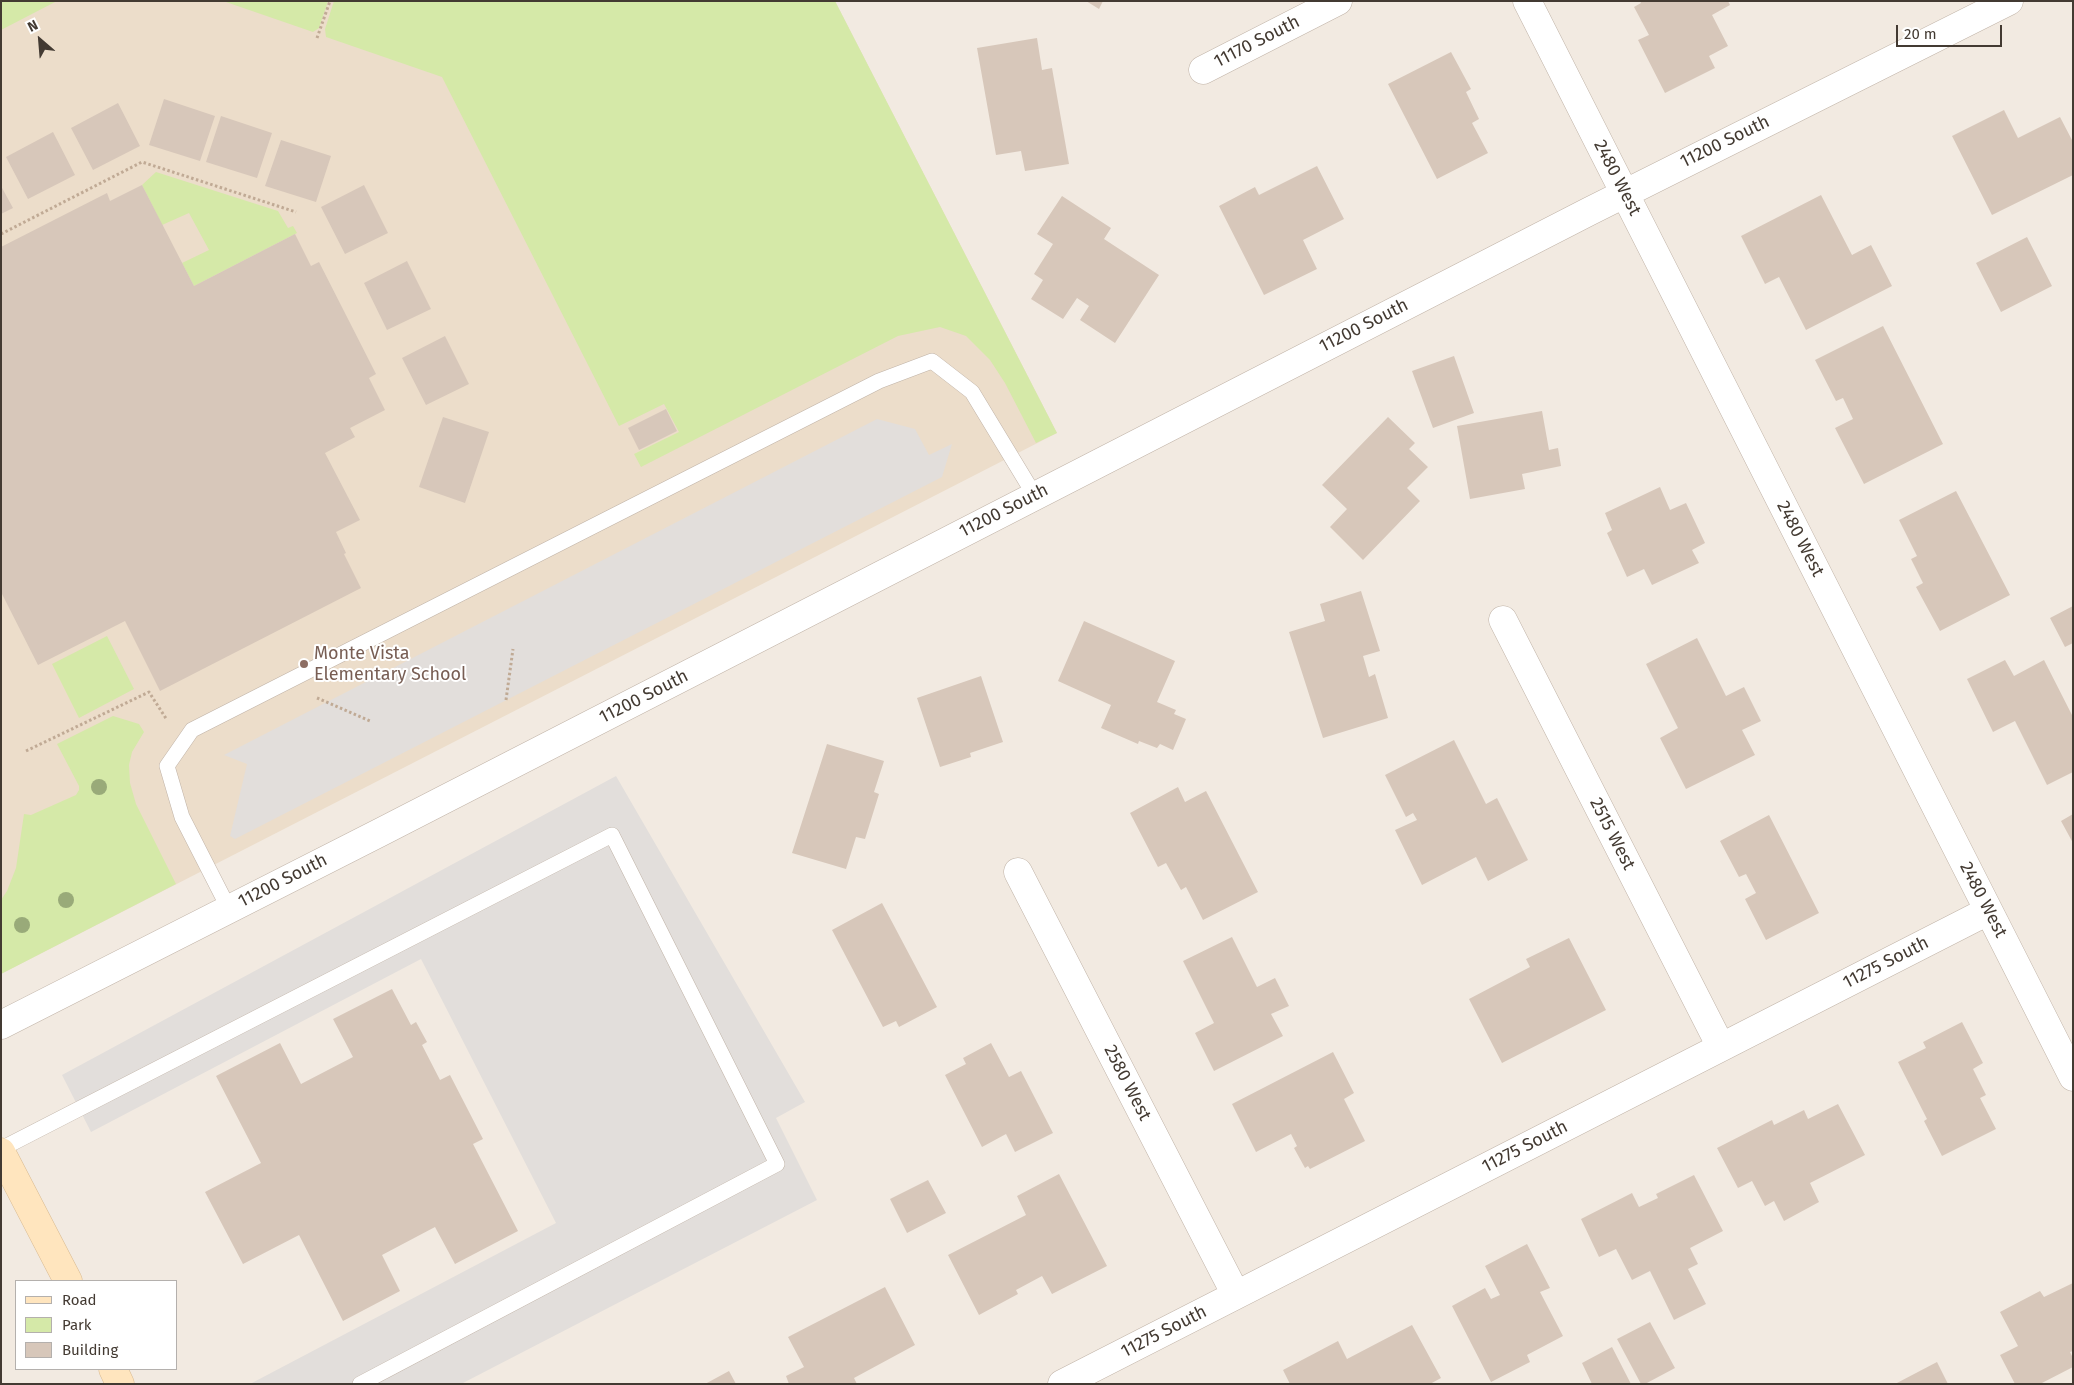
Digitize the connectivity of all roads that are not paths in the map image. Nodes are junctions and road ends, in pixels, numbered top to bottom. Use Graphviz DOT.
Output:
graph roads {
  1 [pos="1338,1"];
  2 [pos="1527,1"];
  3 [pos="2009,1"];
  4 [pos="1202,70"];
  5 [pos="1624,193"];
  6 [pos="1035,496"];
  7 [pos="1503,620"];
  8 [pos="1018,872"];
  9 [pos="229,909"];
  10 [pos="1988,911"];
  11 [pos="1,1025"];
  12 [pos="1721,1047"];
  13 [pos="2073,1077"];
  14 [pos="1,1151"];
  15 [pos="67,1280"];
  16 [pos="1236,1295"];
  17 [pos="113,1370"];
  18 [pos="120,1384"];
  19 [pos="360,1384"];
  20 [pos="1062,1384"];
  1 -- 4 [label="street, 11170 South"];
  2 -- 5 [label="street, 2480 West"];
  3 -- 5 [label="street, 11200 South"];
  5 -- 6 [label="street, 11200 South"];
  5 -- 10 [label="street, 2480 West"];
  6 -- 9 [label="street, 11200 South"];
  6 -- 9 [label="lane"];
  7 -- 12 [label="street, 2515 West"];
  8 -- 16 [label="street, 2580 West"];
  9 -- 11 [label="street, 11200 South"];
  10 -- 12 [label="street, 11275 South"];
  10 -- 13 [label="street, 2480 West"];
  12 -- 16 [label="street, 11275 South"];
  14 -- 15 [label="main road"];
  14 -- 19 [label="lane"];
  16 -- 20 [label="street, 11275 South"];
  17 -- 18 [label="main road"];
}
